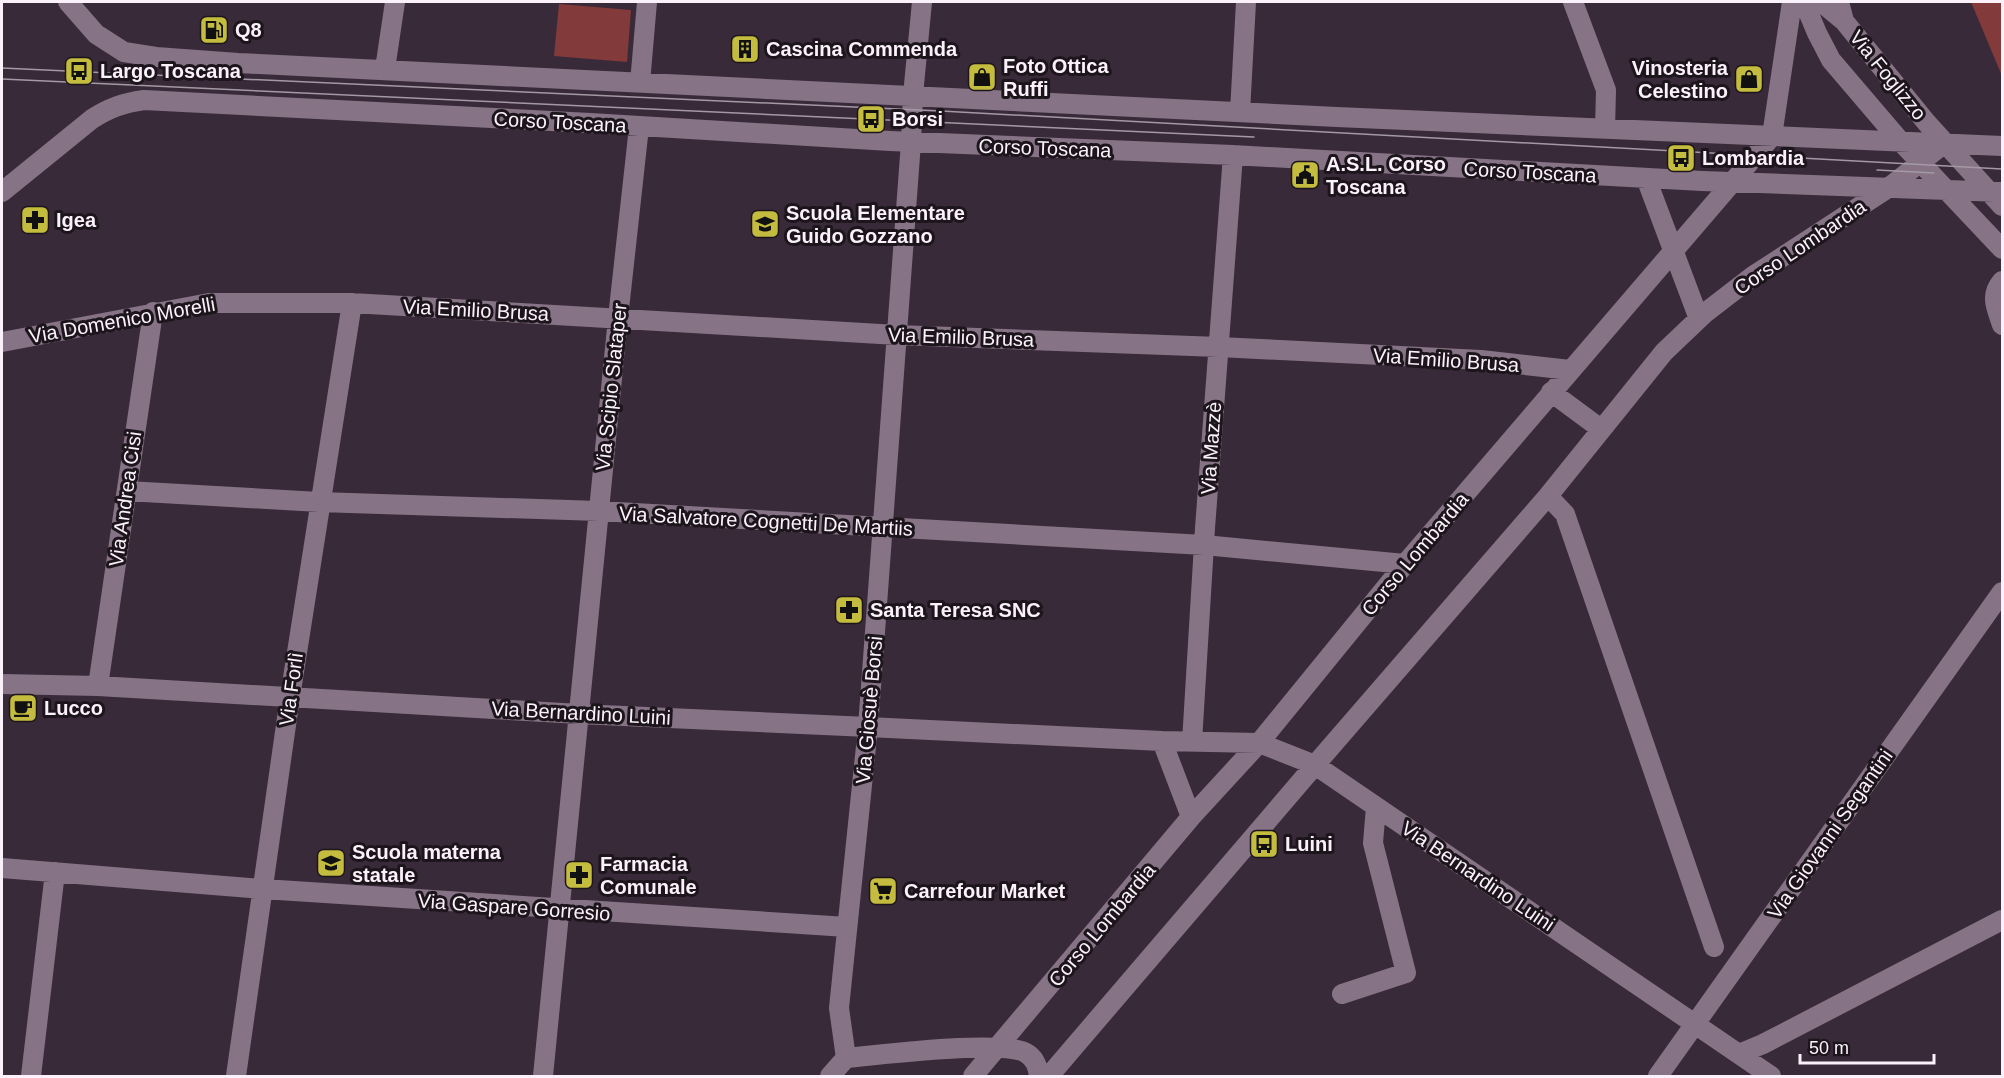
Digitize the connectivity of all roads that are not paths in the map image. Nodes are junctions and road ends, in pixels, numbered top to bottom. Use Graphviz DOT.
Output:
graph roads {
  1 [pos="68,2"];
  2 [pos="395,2"];
  3 [pos="647,2"];
  4 [pos="922,2"];
  5 [pos="1246,2"];
  6 [pos="1573,2"];
  7 [pos="1792,2"];
  8 [pos="1804,2"];
  9 [pos="1821,2"];
  10 [pos="1839,2"];
  11 [pos="1848,2"];
  12 [pos="1844,21"];
  13 [pos="385,69"];
  14 [pos="640,83"];
  15 [pos="913,95"];
  16 [pos="1240,112"];
  17 [pos="639,127"];
  18 [pos="1605,129"];
  19 [pos="1772,136"];
  20 [pos="911,142"];
  21 [pos="1901,142"];
  22 [pos="1945,143"];
  23 [pos="2002,146"];
  24 [pos="1233,155"];
  25 [pos="1921,162"];
  26 [pos="1646,178"];
  27 [pos="1731,182"];
  28 [pos="1888,188"];
  29 [pos="1946,189"];
  30 [pos="1995,191"];
  31 [pos="2,192"];
  32 [pos="2002,206"];
  33 [pos="2002,249"];
  34 [pos="1672,251"];
  35 [pos="2002,281"];
  36 [pos="352,303"];
  37 [pos="153,312"];
  38 [pos="618,318"];
  39 [pos="1699,319"];
  40 [pos="2002,325"];
  41 [pos="897,335"];
  42 [pos="2,342"];
  43 [pos="1219,347"];
  44 [pos="1570,370"];
  45 [pos="1551,392"];
  46 [pos="1601,429"];
  47 [pos="127,491"];
  48 [pos="1548,496"];
  49 [pos="320,502"];
  50 [pos="599,511"];
  51 [pos="882,528"];
  52 [pos="1204,545"];
  53 [pos="1405,564"];
  54 [pos="2002,591"];
  55 [pos="2,684"];
  56 [pos="98,686"];
  57 [pos="290,697"];
  58 [pos="579,714"];
  59 [pos="868,727"];
  60 [pos="1162,741"];
  61 [pos="1192,742"];
  62 [pos="1259,743"];
  63 [pos="1315,765"];
  64 [pos="1376,807"];
  65 [pos="1191,818"];
  66 [pos="2,868"];
  67 [pos="55,872"];
  68 [pos="262,890"];
  69 [pos="559,910"];
  70 [pos="2002,920"];
  71 [pos="848,927"];
  72 [pos="1714,947"];
  73 [pos="1342,994"];
  74 [pos="1695,1023"];
  75 [pos="998,1048"];
  76 [pos="1739,1054"];
  77 [pos="846,1058"];
  78 [pos="31,1077"];
  79 [pos="236,1077"];
  80 [pos="543,1077"];
  81 [pos="830,1077"];
  82 [pos="973,1077"];
  83 [pos="1039,1077"];
  84 [pos="1049,1077"];
  85 [pos="1658,1077"];
  86 [pos="1771,1077"];
  1 -- 13 [label="street"];
  2 -- 13 [label="street"];
  3 -- 14 [label="street"];
  4 -- 15 [label="street, Via Giosuè Borsi"];
  5 -- 16 [label="street"];
  6 -- 18 [label="street"];
  7 -- 19 [label="street"];
  8 -- 21 [label="street, Via Foglizzo"];
  9 -- 12 [label="street"];
  10 -- 12 [label="street, Via Foglizzo"];
  11 -- 12 [label="street"];
  12 -- 22 [label="street, Via Foglizzo"];
  13 -- 14 [label="street"];
  14 -- 15 [label="street"];
  15 -- 16 [label="street"];
  15 -- 20 [label="street, Via Giosuè Borsi"];
  16 -- 18 [label="street"];
  17 -- 20 [label="street, Corso Toscana"];
  17 -- 31 [label="street, Corso Toscana"];
  17 -- 38 [label="street, Via Scipio Slataper"];
  18 -- 19 [label="street"];
  19 -- 21 [label="street"];
  19 -- 27 [label="street, Corso Lombardia"];
  20 -- 24 [label="street, Corso Toscana"];
  20 -- 41 [label="street, Via Giosuè Borsi"];
  21 -- 22 [label="street"];
  21 -- 25 [label="street, Via Foglizzo"];
  22 -- 23 [label="street"];
  22 -- 25 [label="street, Corso Lombardia"];
  22 -- 30 [label="street, Via Foglizzo"];
  24 -- 26 [label="street, Corso Toscana"];
  24 -- 43 [label="street, Via Mazzè"];
  25 -- 28 [label="street, Corso Lombardia"];
  25 -- 29 [label="street, Via Foglizzo"];
  26 -- 27 [label="street, Corso Toscana"];
  26 -- 34 [label="street"];
  27 -- 28 [label="street, Corso Toscana"];
  27 -- 34 [label="street, Corso Lombardia"];
  28 -- 29 [label="street, Corso Toscana"];
  28 -- 39 [label="street, Corso Lombardia"];
  29 -- 30 [label="street, Corso Toscana"];
  29 -- 33 [label="street, Via Foglizzo"];
  30 -- 32 [label="street, Via Foglizzo"];
  34 -- 39 [label="street"];
  34 -- 44 [label="street, Corso Lombardia"];
  35 -- 40 [label="street"];
  36 -- 37 [label="street, Via Domenico Morelli"];
  36 -- 38 [label="street, Via Emilio Brusa"];
  36 -- 49 [label="street, Via Forlì"];
  37 -- 42 [label="street, Via Domenico Morelli"];
  37 -- 47 [label="street, Via Andrea Cisi"];
  38 -- 41 [label="street, Via Emilio Brusa"];
  38 -- 50 [label="street, Via Scipio Slataper"];
  39 -- 46 [label="street, Corso Lombardia"];
  41 -- 43 [label="street, Via Emilio Brusa"];
  41 -- 51 [label="street, Via Giosuè Borsi"];
  43 -- 44 [label="street, Via Emilio Brusa"];
  43 -- 52 [label="street, Via Mazzè"];
  44 -- 45 [label="street, Corso Lombardia"];
  45 -- 46 [label="street"];
  45 -- 53 [label="street, Corso Lombardia"];
  46 -- 48 [label="street, Corso Lombardia"];
  47 -- 49 [label="street, Via Salvatore Cognetti De Martiis"];
  47 -- 56 [label="street, Via Andrea Cisi"];
  48 -- 63 [label="street, Corso Lombardia"];
  48 -- 72 [label="street"];
  49 -- 50 [label="street, Via Salvatore Cognetti De Martiis"];
  49 -- 57 [label="street, Via Forlì"];
  50 -- 51 [label="street, Via Salvatore Cognetti De Martiis"];
  50 -- 58 [label="street, Via Scipio Slataper"];
  51 -- 52 [label="street, Via Salvatore Cognetti De Martiis"];
  51 -- 59 [label="street, Via Giosuè Borsi"];
  52 -- 53 [label="street, Via Salvatore Cognetti De Martiis"];
  52 -- 61 [label="street, Via Mazzè"];
  53 -- 62 [label="street, Corso Lombardia"];
  54 -- 74 [label="street, Via Giovanni Segantini"];
  55 -- 56 [label="street, Via Bernardino Luini"];
  56 -- 57 [label="street, Via Bernardino Luini"];
  57 -- 58 [label="street, Via Bernardino Luini"];
  57 -- 68 [label="street, Via Forlì"];
  58 -- 59 [label="street, Via Bernardino Luini"];
  58 -- 69 [label="street, Via Scipio Slataper"];
  59 -- 60 [label="street, Via Bernardino Luini"];
  59 -- 71 [label="street, Via Giosuè Borsi"];
  60 -- 61 [label="street, Via Bernardino Luini"];
  60 -- 65 [label="street"];
  61 -- 62 [label="street, Via Bernardino Luini"];
  62 -- 63 [label="street, Via Bernardino Luini"];
  62 -- 65 [label="street, Corso Lombardia"];
  63 -- 64 [label="street, Via Bernardino Luini"];
  63 -- 84 [label="street, Corso Lombardia"];
  64 -- 73 [label="street"];
  64 -- 74 [label="street, Via Bernardino Luini"];
  65 -- 75 [label="street, Corso Lombardia"];
  66 -- 67 [label="street, Via Gaspare Gorresio"];
  67 -- 68 [label="street, Via Gaspare Gorresio"];
  67 -- 78 [label="street"];
  68 -- 69 [label="street, Via Gaspare Gorresio"];
  68 -- 79 [label="street, Via Forlì"];
  69 -- 71 [label="street, Via Gaspare Gorresio"];
  69 -- 80 [label="street, Via Scipio Slataper"];
  70 -- 76 [label="street"];
  71 -- 77 [label="street, Via Giosuè Borsi"];
  74 -- 76 [label="street, Via Bernardino Luini"];
  74 -- 85 [label="street, Via Giovanni Segantini"];
  75 -- 77 [label="street"];
  75 -- 82 [label="street, Corso Lombardia"];
  75 -- 83 [label="street"];
  76 -- 86 [label="street, Via Bernardino Luini"];
  77 -- 81 [label="street"];
}
